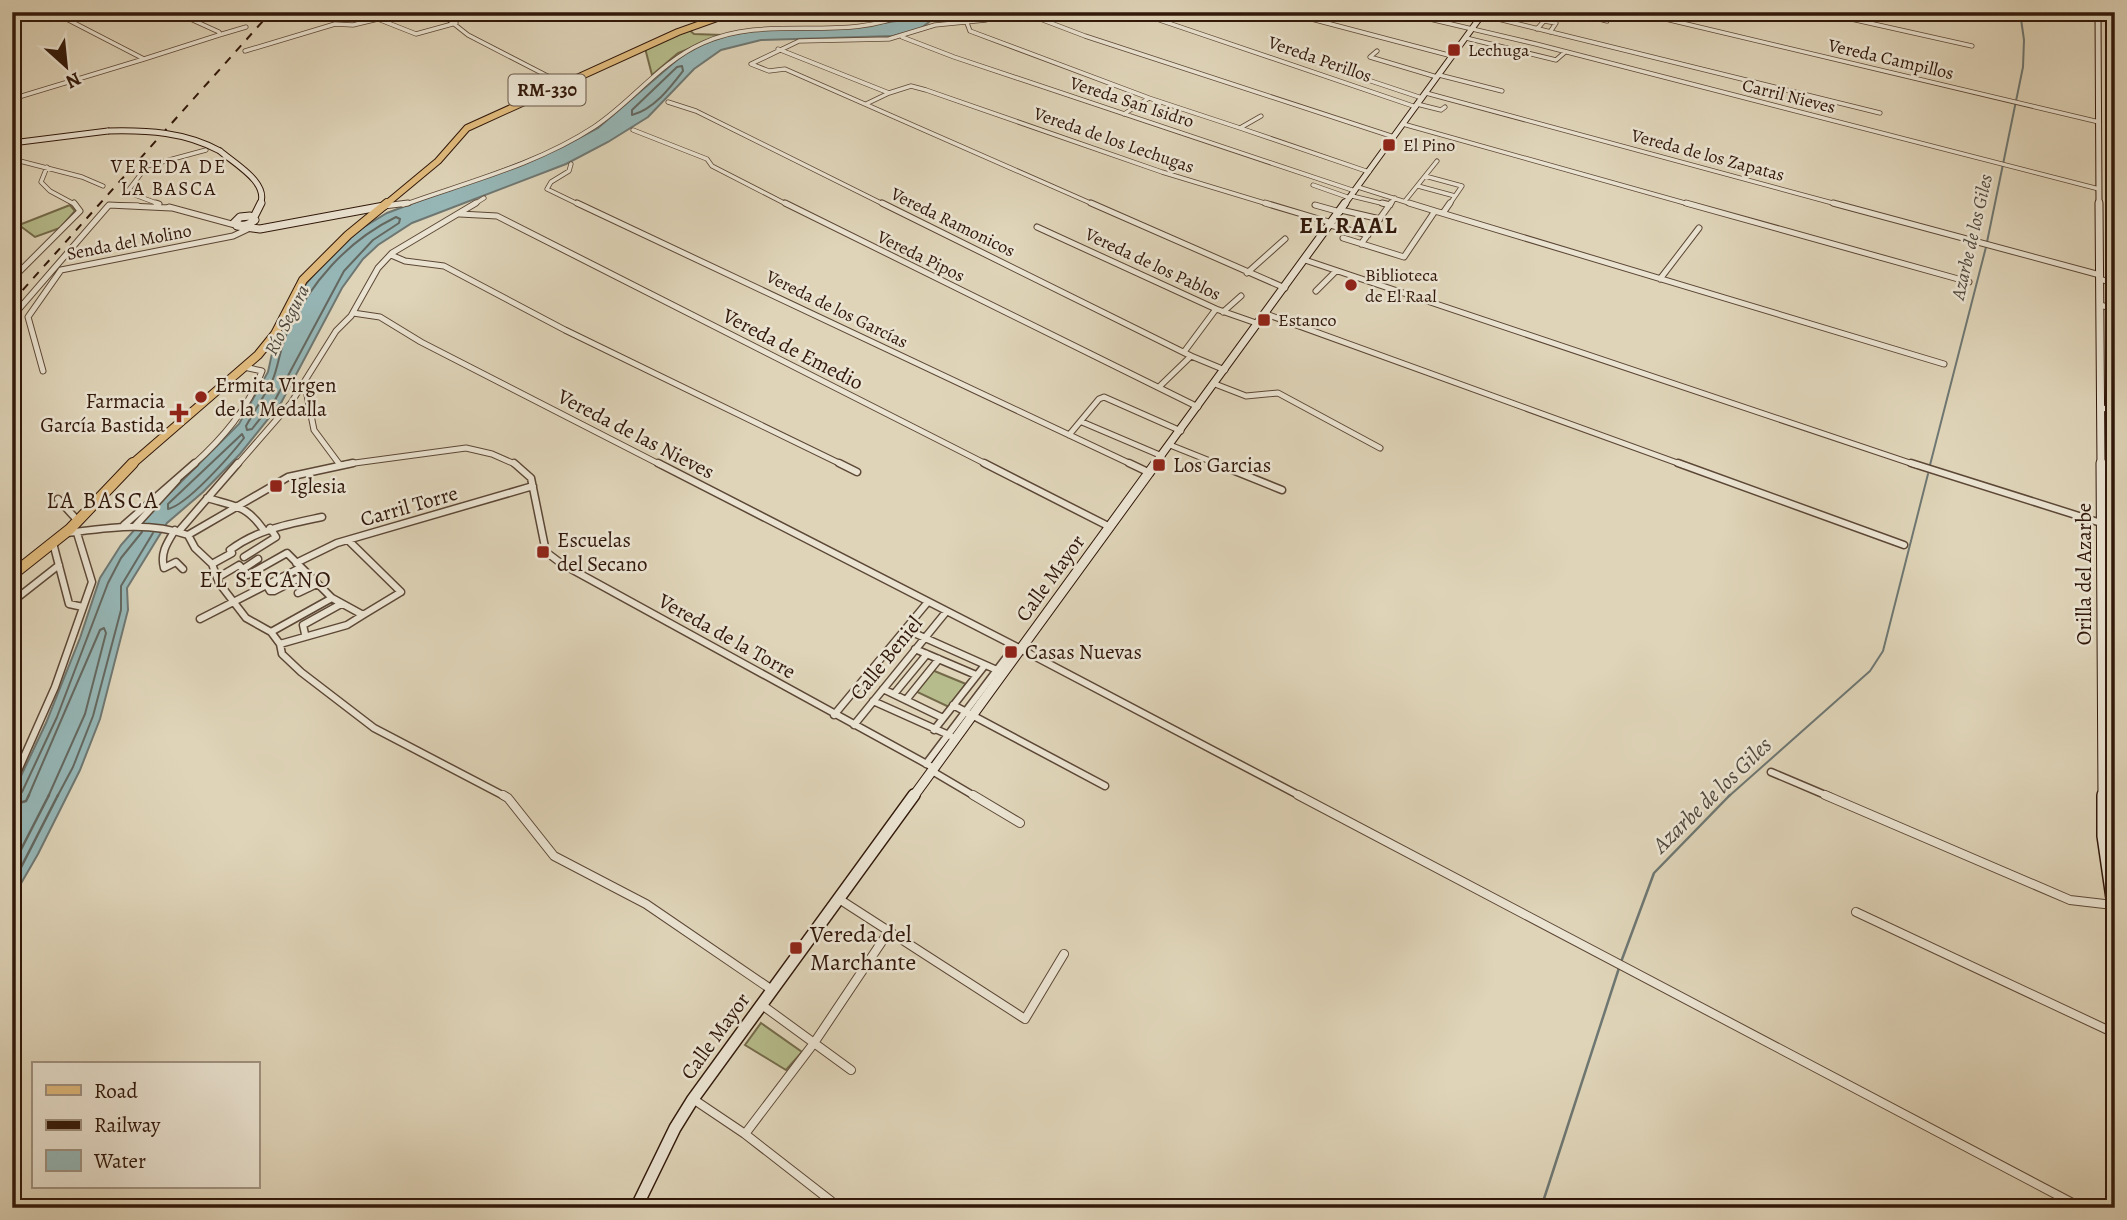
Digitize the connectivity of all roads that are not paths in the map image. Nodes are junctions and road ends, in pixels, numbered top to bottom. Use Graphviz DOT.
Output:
graph roads {
  1 [pos="53,12"];
  2 [pos="175,12"];
  3 [pos="439,12"];
  4 [pos="734,12"];
  5 [pos="910,12"];
  6 [pos="1007,12"];
  7 [pos="1022,12"];
  8 [pos="1136,12"];
  9 [pos="1285,12"];
  10 [pos="1400,12"];
  11 [pos="1573,12"];
  12 [pos="1636,12"];
  13 [pos="1820,12"];
  14 [pos="2073,12"];
  15 [pos="1483,14"];
  16 [pos="2098,14"];
  17 [pos="1607,21"];
  18 [pos="456,23"];
  19 [pos="967,23"];
  20 [pos="246,27"];
  21 [pos="1537,29"];
  22 [pos="1471,30"];
  23 [pos="1550,32"];
  24 [pos="1488,33"];
  25 [pos="1517,33"];
  26 [pos="219,35"];
  27 [pos="1500,36"];
  28 [pos="902,37"];
  29 [pos="1466,38"];
  30 [pos="1511,38"];
  31 [pos="1481,42"];
  32 [pos="1528,43"];
  33 [pos="1493,44"];
  34 [pos="1536,44"];
  35 [pos="1972,46"];
  36 [pos="1504,47"];
  37 [pos="778,48"];
  38 [pos="1552,49"];
  39 [pos="245,51"];
  40 [pos="1377,51"];
  41 [pos="1520,51"];
  42 [pos="1564,52"];
  43 [pos="1527,53"];
  44 [pos="1452,56"];
  45 [pos="1545,57"];
  46 [pos="144,59"];
  47 [pos="1438,76"];
  48 [pos="1359,78"];
  49 [pos="563,83"];
  50 [pos="1502,91"];
  51 [pos="890,93"];
  52 [pos="1467,95"];
  53 [pos="1149,98"];
  54 [pos="12,99"];
  55 [pos="1420,100"];
  56 [pos="668,102"];
  57 [pos="1460,102"];
  58 [pos="866,104"];
  59 [pos="1445,107"];
  60 [pos="1880,113"];
  61 [pos="1124,114"];
  62 [pos="1261,116"];
  63 [pos="2099,122"];
  64 [pos="1403,124"];
  65 [pos="1240,128"];
  66 [pos="633,130"];
  67 [pos="1394,137"];
  68 [pos="12,143"];
  69 [pos="206,150"];
  70 [pos="12,159"];
  71 [pos="1437,161"];
  72 [pos="571,163"];
  73 [pos="47,167"];
  74 [pos="1369,172"];
  75 [pos="1426,176"];
  76 [pos="1313,185"];
  77 [pos="103,186"];
  78 [pos="1418,186"];
  79 [pos="2099,189"];
  80 [pos="1354,193"];
  81 [pos="1455,197"];
  82 [pos="484,198"];
  83 [pos="1395,198"];
  84 [pos="1405,201"];
  85 [pos="1315,205"];
  86 [pos="1390,205"];
  87 [pos="384,206"];
  88 [pos="171,208"];
  89 [pos="1340,211"];
  90 [pos="1435,211"];
  91 [pos="1443,213"];
  92 [pos="460,214"];
  93 [pos="253,219"];
  94 [pos="1380,219"];
  95 [pos="239,222"];
  96 [pos="1331,224"];
  97 [pos="1037,227"];
  98 [pos="1699,229"];
  99 [pos="1368,235"];
  100 [pos="233,236"];
  101 [pos="1343,238"];
  102 [pos="1285,239"];
  103 [pos="1361,244"];
  104 [pos="391,255"];
  105 [pos="1305,260"];
  106 [pos="1336,271"];
  107 [pos="1247,273"];
  108 [pos="2100,277"];
  109 [pos="13,279"];
  110 [pos="1660,279"];
  111 [pos="1969,282"];
  112 [pos="2115,284"];
  113 [pos="1285,288"];
  114 [pos="1316,291"];
  115 [pos="1241,296"];
  116 [pos="2100,305"];
  117 [pos="1216,309"];
  118 [pos="2115,309"];
  119 [pos="1223,312"];
  120 [pos="353,313"];
  121 [pos="1266,314"];
  122 [pos="12,317"];
  123 [pos="1259,324"];
  124 [pos="1184,352"];
  125 [pos="1191,356"];
  126 [pos="1944,364"];
  127 [pos="244,367"];
  128 [pos="1225,370"];
  129 [pos="43,371"];
  130 [pos="1214,384"];
  131 [pos="305,385"];
  132 [pos="1159,387"];
  133 [pos="1198,407"];
  134 [pos="2101,407"];
  135 [pos="2115,412"];
  136 [pos="1082,422"];
  137 [pos="1181,431"];
  138 [pos="1069,435"];
  139 [pos="1170,445"];
  140 [pos="1380,447"];
  141 [pos="1162,456"];
  142 [pos="340,465"];
  143 [pos="857,472"];
  144 [pos="1150,473"];
  145 [pos="182,475"];
  146 [pos="533,486"];
  147 [pos="1282,490"];
  148 [pos="207,498"];
  149 [pos="58,499"];
  150 [pos="239,505"];
  151 [pos="321,517"];
  152 [pos="78,521"];
  153 [pos="2101,523"];
  154 [pos="124,525"];
  155 [pos="135,525"];
  156 [pos="1110,527"];
  157 [pos="267,528"];
  158 [pos="177,531"];
  159 [pos="72,533"];
  160 [pos="188,535"];
  161 [pos="348,540"];
  162 [pos="53,543"];
  163 [pos="1904,545"];
  164 [pos="244,557"];
  165 [pos="258,559"];
  166 [pos="212,564"];
  167 [pos="59,565"];
  168 [pos="298,565"];
  169 [pos="183,569"];
  170 [pos="243,569"];
  171 [pos="307,574"];
  172 [pos="12,575"];
  173 [pos="217,578"];
  174 [pos="266,584"];
  175 [pos="317,584"];
  176 [pos="298,593"];
  177 [pos="331,598"];
  178 [pos="233,600"];
  179 [pos="12,602"];
  180 [pos="927,603"];
  181 [pos="341,604"];
  182 [pos="83,607"];
  183 [pos="946,612"];
  184 [pos="363,615"];
  185 [pos="200,619"];
  186 [pos="905,629"];
  187 [pos="271,632"];
  188 [pos="305,634"];
  189 [pos="924,638"];
  190 [pos="280,644"];
  191 [pos="1018,648"];
  192 [pos="915,649"];
  193 [pos="927,654"];
  194 [pos="939,659"];
  195 [pos="985,665"];
  196 [pos="1001,672"];
  197 [pos="976,675"];
  198 [pos="883,689"];
  199 [pos="965,689"];
  200 [pos="894,694"];
  201 [pos="983,696"];
  202 [pos="906,700"];
  203 [pos="873,701"];
  204 [pos="953,705"];
  205 [pos="970,713"];
  206 [pos="834,715"];
  207 [pos="943,718"];
  208 [pos="854,725"];
  209 [pos="934,730"];
  210 [pos="952,737"];
  211 [pos="931,768"];
  212 [pos="1771,772"];
  213 [pos="12,784"];
  214 [pos="1105,786"];
  215 [pos="1020,823"];
  216 [pos="2111,865"];
  217 [pos="839,899"];
  218 [pos="2113,905"];
  219 [pos="1856,912"];
  220 [pos="889,931"];
  221 [pos="1064,954"];
  222 [pos="772,990"];
  223 [pos="761,1005"];
  224 [pos="2112,1032"];
  225 [pos="814,1043"];
  226 [pos="851,1070"];
  227 [pos="693,1099"];
  228 [pos="745,1134"];
  229 [pos="2115,1135"];
  230 [pos="831,1201"];
  231 [pos="636,1208"];
  232 [pos="2082,1208"];
  1 -- 46 [label="street"];
  2 -- 26 [label="street"];
  3 -- 18 [label="street"];
  4 -- 49 [label="main road, RM-330"];
  5 -- 87 [label="street"];
  6 -- 19 [label="street"];
  7 -- 67 [label="street"];
  8 -- 55 [label="street, Vereda Perillos"];
  9 -- 44 [label="street"];
  10 -- 22 [label="street, Carril Nieves"];
  11 -- 17 [label="street"];
  12 -- 63 [label="street, Vereda Campillos"];
  13 -- 35 [label="street"];
  14 -- 16 [label="street"];
  15 -- 21 [label="street"];
  15 -- 22 [label="street, Calle Mayor"];
  16 -- 63 [label="street, Orilla del Azarbe"];
  18 -- 39 [label="street"];
  18 -- 49 [label="street"];
  19 -- 28 [label="street"];
  19 -- 53 [label="street"];
  20 -- 26 [label="street"];
  21 -- 23 [label="street"];
  21 -- 23 [label="street"];
  22 -- 24 [label="street, Carril Nieves"];
  22 -- 29 [label="street, Calle Mayor"];
  23 -- 60 [label="street"];
  24 -- 27 [label="street, Carril Nieves"];
  24 -- 31 [label="street"];
  25 -- 30 [label="street"];
  26 -- 46 [label="street"];
  27 -- 30 [label="street, Carril Nieves"];
  27 -- 33 [label="street"];
  28 -- 37 [label="street"];
  28 -- 61 [label="street, Vereda San Isidro"];
  29 -- 31 [label="street"];
  29 -- 44 [label="street, Calle Mayor"];
  30 -- 32 [label="street, Carril Nieves"];
  30 -- 36 [label="street"];
  31 -- 33 [label="street"];
  32 -- 34 [label="street, Carril Nieves"];
  32 -- 41 [label="street"];
  33 -- 36 [label="street"];
  34 -- 38 [label="street, Carril Nieves"];
  34 -- 43 [label="street"];
  36 -- 41 [label="street"];
  37 -- 51 [label="street"];
  37 -- 58 [label="street"];
  38 -- 42 [label="street, Carril Nieves"];
  38 -- 45 [label="street"];
  40 -- 47 [label="street"];
  41 -- 43 [label="street"];
  42 -- 45 [label="street"];
  42 -- 79 [label="street, Carril Nieves"];
  43 -- 45 [label="street"];
  44 -- 47 [label="street, Calle Mayor"];
  46 -- 54 [label="street"];
  47 -- 50 [label="street"];
  47 -- 55 [label="street, Calle Mayor"];
  48 -- 55 [label="street"];
  49 -- 87 [label="main road, RM-330"];
  51 -- 58 [label="street"];
  51 -- 96 [label="street, Vereda de los Lechugas"];
  52 -- 57 [label="street"];
  53 -- 61 [label="street"];
  53 -- 65 [label="street"];
  55 -- 57 [label="street, Vereda de los Zapatas"];
  55 -- 59 [label="street"];
  55 -- 64 [label="street, Calle Mayor"];
  56 -- 124 [label="street, Vereda Ramonicos"];
  57 -- 108 [label="street, Vereda de los Zapatas"];
  58 -- 107 [label="street"];
  61 -- 80 [label="street, Vereda San Isidro"];
  62 -- 65 [label="street"];
  63 -- 79 [label="street, Orilla del Azarbe"];
  64 -- 67 [label="street, Calle Mayor"];
  64 -- 111 [label="street"];
  65 -- 74 [label="street"];
  66 -- 132 [label="street, Vereda Pipos"];
  67 -- 74 [label="street, Calle Mayor"];
  68 -- 93 [label="street, bridge"];
  69 -- 88 [label="street"];
  70 -- 73 [label="street"];
  71 -- 75 [label="street"];
  72 -- 138 [label="street, Vereda de los Garcías"];
  73 -- 77 [label="street"];
  73 -- 109 [label="street"];
  74 -- 80 [label="street, Calle Mayor"];
  75 -- 78 [label="street"];
  75 -- 81 [label="street"];
  76 -- 80 [label="street"];
  78 -- 81 [label="street"];
  78 -- 84 [label="street"];
  79 -- 108 [label="street, Orilla del Azarbe"];
  80 -- 83 [label="street"];
  80 -- 86 [label="street"];
  80 -- 89 [label="street, Calle Mayor"];
  81 -- 91 [label="street"];
  82 -- 92 [label="street"];
  83 -- 84 [label="street"];
  83 -- 86 [label="street"];
  84 -- 90 [label="street"];
  85 -- 89 [label="street"];
  86 -- 94 [label="street"];
  87 -- 93 [label="street"];
  87 -- 127 [label="main road, RM-330"];
  88 -- 95 [label="street"];
  88 -- 122 [label="street"];
  89 -- 94 [label="street"];
  89 -- 96 [label="street, Calle Mayor"];
  90 -- 91 [label="street"];
  90 -- 103 [label="street"];
  91 -- 110 [label="street"];
  92 -- 104 [label="street"];
  92 -- 156 [label="street, Vereda de Emedio"];
  93 -- 95 [label="street"];
  93 -- 95 [label="street"];
  93 -- 100 [label="street, Senda del Molino"];
  94 -- 99 [label="street"];
  95 -- 100 [label="street"];
  96 -- 99 [label="street, Vereda de los Lechugas"];
  96 -- 105 [label="street, Calle Mayor"];
  97 -- 117 [label="street, Vereda de los Pablos"];
  98 -- 110 [label="street"];
  99 -- 103 [label="street"];
  100 -- 129 [label="street, Senda del Molino"];
  101 -- 103 [label="street"];
  102 -- 107 [label="street"];
  104 -- 120 [label="street"];
  104 -- 143 [label="street"];
  105 -- 106 [label="street"];
  105 -- 113 [label="street, Calle Mayor"];
  106 -- 114 [label="street"];
  106 -- 153 [label="street"];
  107 -- 113 [label="street"];
  108 -- 112 [label="street, Vereda de los Zapatas"];
  108 -- 116 [label="street, Orilla del Azarbe"];
  110 -- 126 [label="street"];
  113 -- 121 [label="street, Calle Mayor"];
  115 -- 119 [label="street"];
  116 -- 118 [label="street"];
  116 -- 134 [label="street, Orilla del Azarbe"];
  117 -- 119 [label="street, Vereda de los Pablos"];
  117 -- 124 [label="street"];
  119 -- 123 [label="street, Vereda de los Pablos"];
  120 -- 131 [label="street"];
  120 -- 180 [label="street, Vereda de las Nieves"];
  121 -- 123 [label="street, Calle Mayor"];
  121 -- 163 [label="street"];
  123 -- 128 [label="street, Calle Mayor"];
  124 -- 125 [label="street, Vereda Ramonicos"];
  125 -- 128 [label="street, Vereda Ramonicos"];
  125 -- 132 [label="street"];
  127 -- 145 [label="street"];
  127 -- 152 [label="main road, RM-330"];
  128 -- 130 [label="street, Calle Mayor"];
  130 -- 133 [label="street, Calle Mayor"];
  130 -- 140 [label="street"];
  131 -- 142 [label="street"];
  131 -- 148 [label="street"];
  132 -- 133 [label="street, Vereda Pipos"];
  133 -- 137 [label="street, Calle Mayor"];
  134 -- 135 [label="street"];
  134 -- 153 [label="street, Orilla del Azarbe"];
  136 -- 137 [label="street"];
  136 -- 138 [label="street"];
  136 -- 141 [label="street"];
  137 -- 139 [label="street, Calle Mayor"];
  138 -- 144 [label="street, Vereda de los Garcías"];
  139 -- 141 [label="street, Calle Mayor"];
  139 -- 147 [label="street"];
  141 -- 144 [label="street, Calle Mayor"];
  142 -- 146 [label="street"];
  142 -- 150 [label="street"];
  144 -- 156 [label="street, Calle Mayor"];
  145 -- 154 [label="street"];
  145 -- 155 [label="street"];
  146 -- 161 [label="street, Carril Torre"];
  146 -- 206 [label="street, Vereda de la Torre"];
  148 -- 150 [label="street"];
  148 -- 158 [label="street"];
  149 -- 152 [label="street"];
  150 -- 157 [label="street"];
  150 -- 160 [label="street"];
  151 -- 157 [label="street"];
  152 -- 159 [label="main road, RM-330"];
  153 -- 216 [label="street, Orilla del Azarbe"];
  154 -- 155 [label="street"];
  154 -- 159 [label="street"];
  155 -- 158 [label="street"];
  156 -- 191 [label="street, Calle Mayor"];
  157 -- 164 [label="street"];
  157 -- 166 [label="street"];
  158 -- 160 [label="street"];
  158 -- 169 [label="street"];
  159 -- 162 [label="main road, RM-330"];
  159 -- 182 [label="street"];
  160 -- 166 [label="street"];
  161 -- 168 [label="street, Carril Torre"];
  161 -- 184 [label="street"];
  162 -- 167 [label="street"];
  162 -- 172 [label="main road, RM-330"];
  165 -- 170 [label="street"];
  166 -- 173 [label="street"];
  167 -- 179 [label="street"];
  167 -- 182 [label="street"];
  168 -- 170 [label="street"];
  168 -- 171 [label="street"];
  168 -- 174 [label="street, Carril Torre"];
  170 -- 173 [label="street"];
  171 -- 174 [label="street"];
  171 -- 175 [label="street"];
  173 -- 178 [label="street"];
  174 -- 178 [label="street, Carril Torre"];
  175 -- 176 [label="street"];
  175 -- 177 [label="street"];
  177 -- 181 [label="street"];
  177 -- 187 [label="street"];
  178 -- 185 [label="street, Carril Torre"];
  178 -- 187 [label="street"];
  180 -- 183 [label="street, Vereda de las Nieves"];
  180 -- 186 [label="street"];
  181 -- 184 [label="street"];
  181 -- 188 [label="street"];
  182 -- 213 [label="street"];
  183 -- 189 [label="street, Calle Beniel"];
  183 -- 191 [label="street, Vereda de las Nieves"];
  184 -- 188 [label="street"];
  186 -- 189 [label="street"];
  186 -- 206 [label="street"];
  187 -- 190 [label="street"];
  188 -- 190 [label="street"];
  189 -- 192 [label="street, Calle Beniel"];
  189 -- 195 [label="street"];
  190 -- 222 [label="street"];
  191 -- 196 [label="street, Calle Mayor"];
  191 -- 232 [label="street, Vereda de las Nieves"];
  192 -- 193 [label="street"];
  192 -- 198 [label="street, Calle Beniel"];
  193 -- 194 [label="street"];
  193 -- 200 [label="street"];
  194 -- 197 [label="street"];
  194 -- 202 [label="street"];
  195 -- 196 [label="street"];
  195 -- 197 [label="street"];
  196 -- 201 [label="street, Calle Mayor"];
  197 -- 199 [label="street"];
  198 -- 200 [label="street"];
  198 -- 203 [label="street, Calle Beniel"];
  199 -- 201 [label="street"];
  199 -- 204 [label="street"];
  200 -- 202 [label="street"];
  201 -- 205 [label="street, Calle Mayor"];
  202 -- 207 [label="street"];
  203 -- 208 [label="street, Calle Beniel"];
  203 -- 209 [label="street"];
  204 -- 205 [label="street"];
  204 -- 207 [label="street"];
  205 -- 210 [label="street, Calle Mayor"];
  205 -- 214 [label="street"];
  206 -- 208 [label="street, Vereda de la Torre"];
  207 -- 209 [label="street"];
  208 -- 211 [label="street, Vereda de la Torre"];
  209 -- 210 [label="street"];
  210 -- 211 [label="street, Calle Mayor"];
  211 -- 215 [label="street, Vereda de la Torre"];
  211 -- 217 [label="street, Calle Mayor"];
  212 -- 218 [label="street"];
  216 -- 218 [label="street, Orilla del Azarbe"];
  217 -- 220 [label="street"];
  217 -- 222 [label="street, Calle Mayor"];
  218 -- 224 [label="street, Orilla del Azarbe"];
  219 -- 224 [label="street"];
  220 -- 221 [label="street"];
  220 -- 225 [label="street"];
  222 -- 223 [label="street, Calle Mayor"];
  223 -- 225 [label="street"];
  223 -- 227 [label="street, Calle Mayor"];
  224 -- 229 [label="street, Orilla del Azarbe"];
  225 -- 226 [label="street"];
  225 -- 228 [label="street"];
  227 -- 228 [label="street"];
  227 -- 231 [label="street, Calle Mayor"];
  228 -- 230 [label="street"];
}
